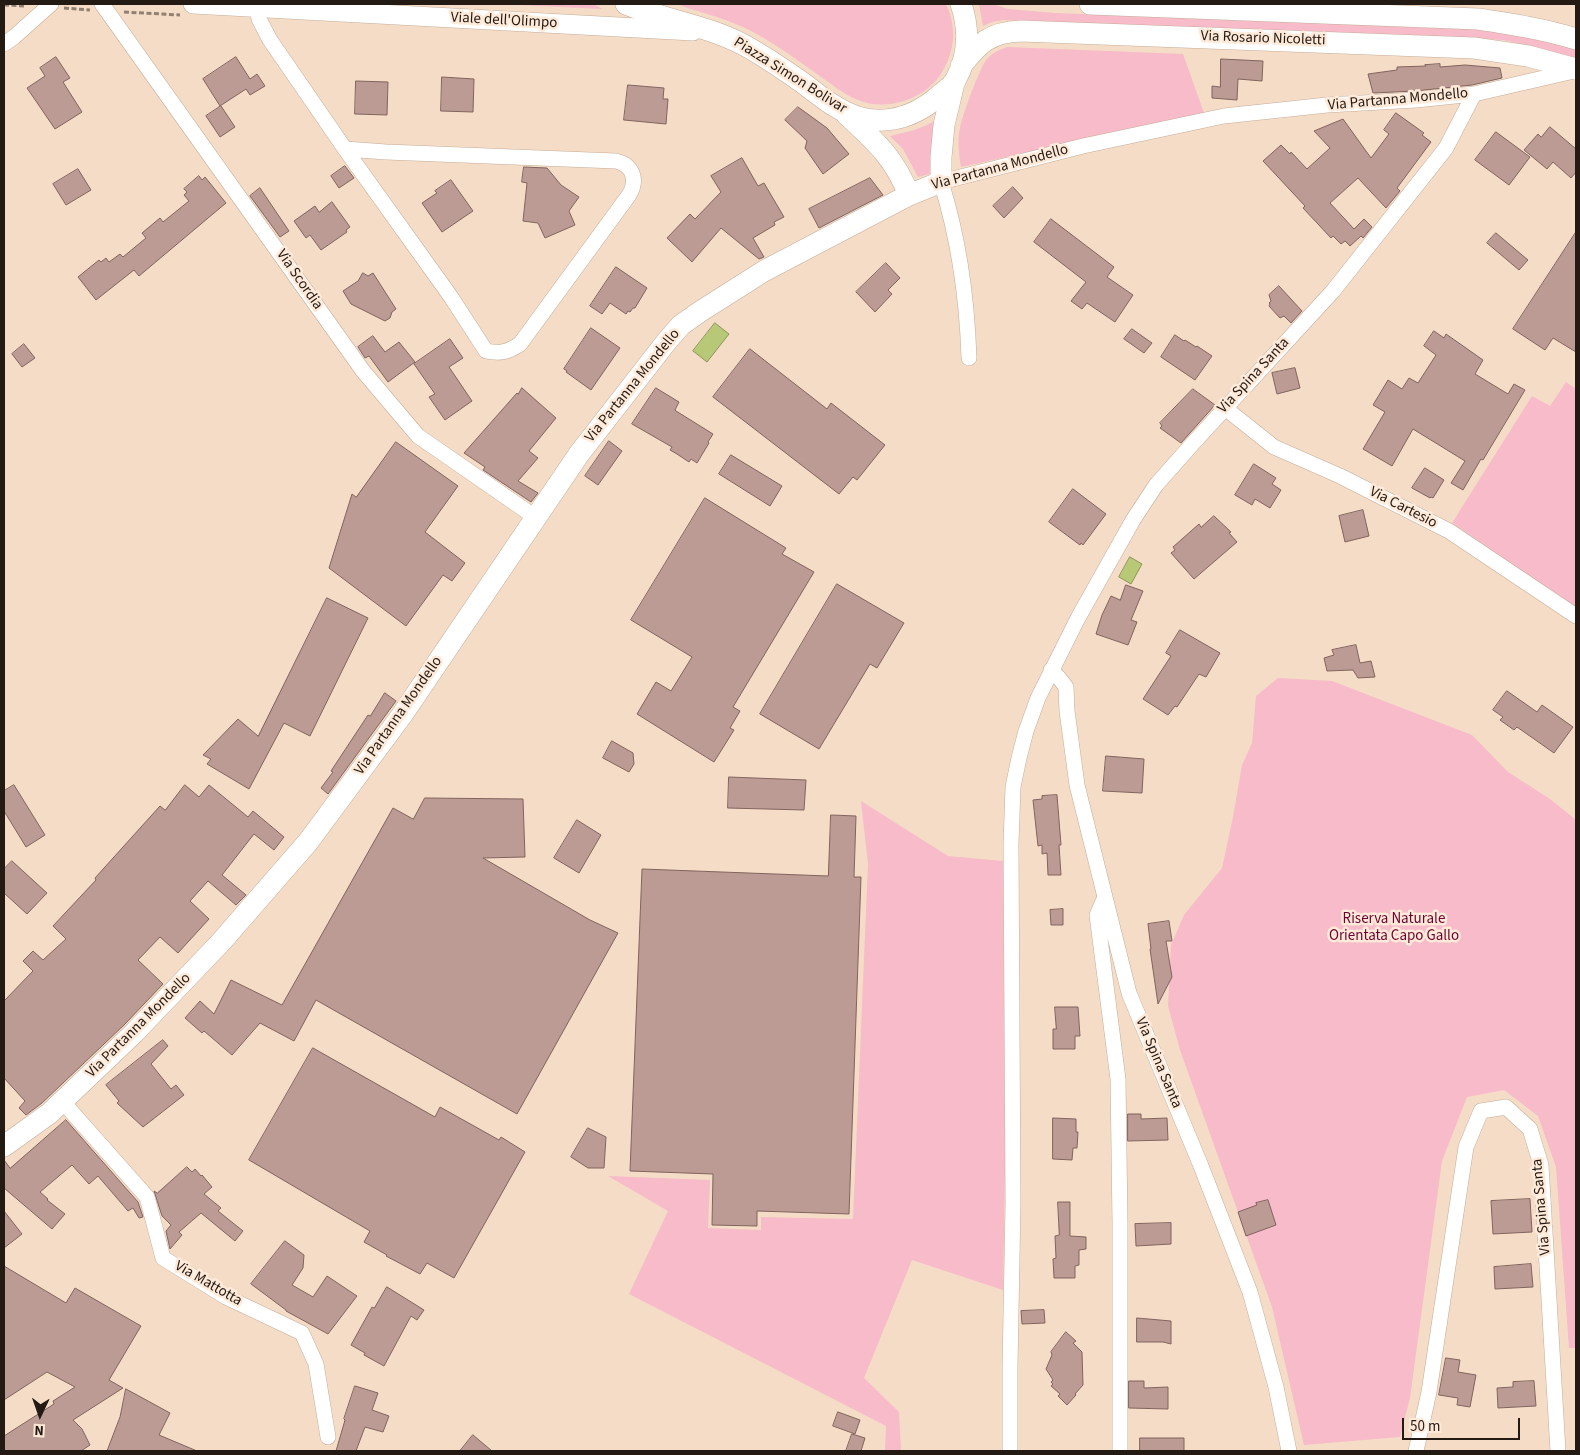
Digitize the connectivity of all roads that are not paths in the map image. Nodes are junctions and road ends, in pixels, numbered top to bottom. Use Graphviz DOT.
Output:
graph roads {
  1 [pos="51,4"];
  2 [pos="102,4"];
  3 [pos="193,4"];
  4 [pos="626,4"];
  5 [pos="961,4"];
  6 [pos="1090,4"];
  7 [pos="1230,6"];
  8 [pos="257,8"];
  9 [pos="724,35"];
  10 [pos="1576,39"];
  11 [pos="4,44"];
  12 [pos="1576,70"];
  13 [pos="958,74"];
  14 [pos="1474,94"];
  15 [pos="840,109"];
  16 [pos="346,149"];
  17 [pos="941,182"];
  18 [pos="909,195"];
  19 [pos="969,358"];
  20 [pos="1225,408"];
  21 [pos="535,517"];
  22 [pos="1576,616"];
  23 [pos="1051,670"];
  24 [pos="1105,897"];
  25 [pos="62,1101"];
  26 [pos="4,1146"];
  27 [pos="328,1436"];
  28 [pos="1010,1451"];
  29 [pos="1120,1451"];
  30 [pos="1289,1451"];
  31 [pos="1416,1451"];
  32 [pos="1558,1451"];
  1 -- 11 [label="street"];
  2 -- 21 [label="street, Via Scordia"];
  3 -- 8 [label="street, Viale dell'Olimpo"];
  4 -- 9 [label="main road, Piazza Simon Bolivar"];
  5 -- 13 [label="main road"];
  6 -- 7 [label="main road, Via Rosario Nicoletti"];
  7 -- 10 [label="main road, Via Rosario Nicoletti"];
  8 -- 9 [label="street, Viale dell'Olimpo"];
  8 -- 16 [label="street"];
  9 -- 15 [label="main road, Piazza Simon Bolivar"];
  12 -- 13 [label="main road, Via Rosario Nicoletti"];
  12 -- 14 [label="street, Via Partanna Mondello"];
  13 -- 15 [label="main road, Piazza Simon Bolivar"];
  13 -- 17 [label="main road"];
  14 -- 17 [label="street, Via Partanna Mondello"];
  14 -- 20 [label="street, Via Spina Santa"];
  15 -- 18 [label="main road"];
  16 -- 16 [label="street"];
  17 -- 18 [label="main road, Via Partanna Mondello"];
  17 -- 19 [label="street"];
  18 -- 21 [label="main road, Via Partanna Mondello"];
  20 -- 22 [label="street, Via Cartesio"];
  20 -- 23 [label="street, Via Spina Santa"];
  21 -- 25 [label="main road, Via Partanna Mondello"];
  23 -- 24 [label="street, Via Spina Santa"];
  23 -- 28 [label="street, Via Spina Santa"];
  24 -- 29 [label="street"];
  24 -- 30 [label="street, Via Spina Santa"];
  25 -- 26 [label="main road, Via Partanna Mondello"];
  25 -- 27 [label="street, Via Mattotta"];
  31 -- 32 [label="street, Via Spina Santa"];
}
